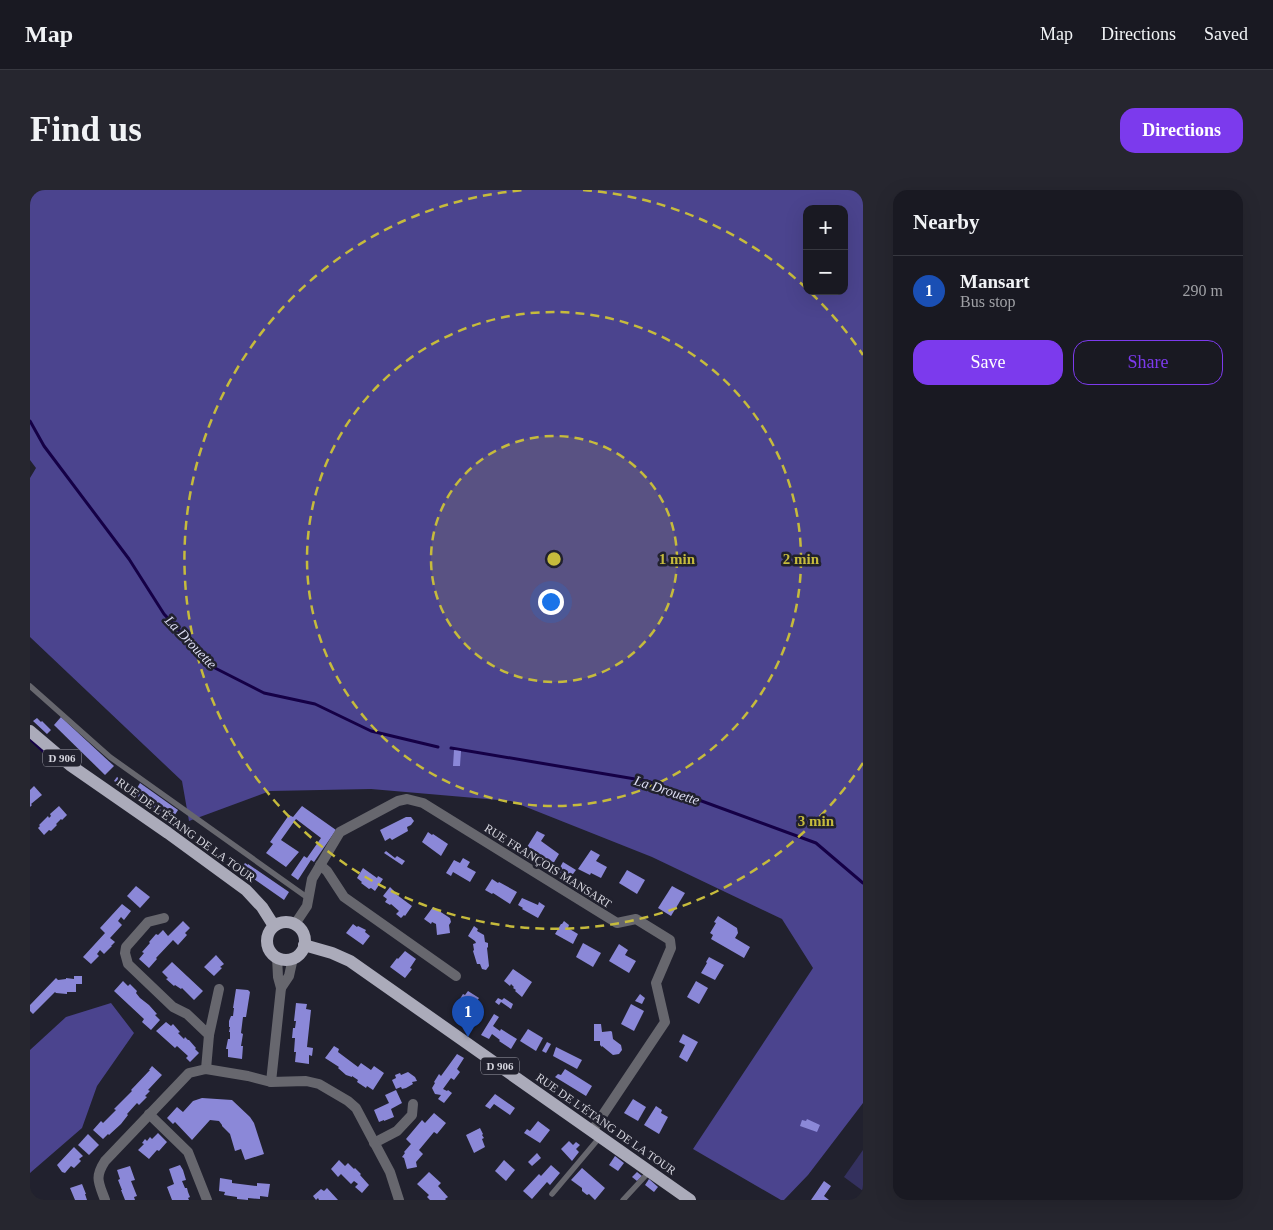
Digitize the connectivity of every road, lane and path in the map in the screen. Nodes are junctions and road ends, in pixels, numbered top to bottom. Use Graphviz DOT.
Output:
graph roads {
  1 [pos="30,686"];
  2 [pos="30,731"];
  3 [pos="320,865"];
  4 [pos="308,898"];
  5 [pos="164,918"];
  6 [pos="295,924"];
  7 [pos="274,926"];
  8 [pos="304,945"];
  9 [pos="277,957"];
  10 [pos="293,958"];
  11 [pos="456,976"];
  12 [pos="281,988"];
  13 [pos="218,989"];
  14 [pos="209,1035"];
  15 [pos="206,1069"];
  16 [pos="271,1082"];
  17 [pos="413,1104"];
  18 [pos="149,1114"];
  19 [pos="596,1134"];
  20 [pos="374,1143"];
  21 [pos="649,1172"];
  22 [pos="552,1194"];
  23 [pos="105,1200"];
  24 [pos="207,1200"];
  25 [pos="399,1200"];
  26 [pos="623,1200"];
  27 [pos="690,1200"];
  1 -- 4 [label="lane"];
  2 -- 7 [label="main road, RUE DE L'ÉTANG DE LA TOUR / D 906"];
  3 -- 4 [label="street, RUE FRANÇOIS MANSART"];
  3 -- 11 [label="street"];
  3 -- 19 [label="street, RUE FRANÇOIS MANSART"];
  4 -- 6 [label="street, RUE FRANÇOIS MANSART"];
  5 -- 14 [label="street"];
  6 -- 7 [label="main road"];
  6 -- 8 [label="main road"];
  7 -- 9 [label="main road"];
  8 -- 10 [label="main road"];
  8 -- 19 [label="main road, RUE DE L'ÉTANG DE LA TOUR / D 906"];
  9 -- 10 [label="main road"];
  9 -- 12 [label="street"];
  10 -- 12 [label="street"];
  12 -- 16 [label="street"];
  13 -- 14 [label="street"];
  14 -- 15 [label="street"];
  15 -- 16 [label="street"];
  15 -- 18 [label="street"];
  16 -- 20 [label="street"];
  17 -- 20 [label="street"];
  18 -- 23 [label="street"];
  18 -- 24 [label="street"];
  19 -- 21 [label="main road, RUE DE L'ÉTANG DE LA TOUR / D 906"];
  19 -- 22 [label="lane"];
  20 -- 25 [label="street"];
  21 -- 26 [label="lane"];
  21 -- 27 [label="main road, RUE DE L'ÉTANG DE LA TOUR / D 906"];
}
